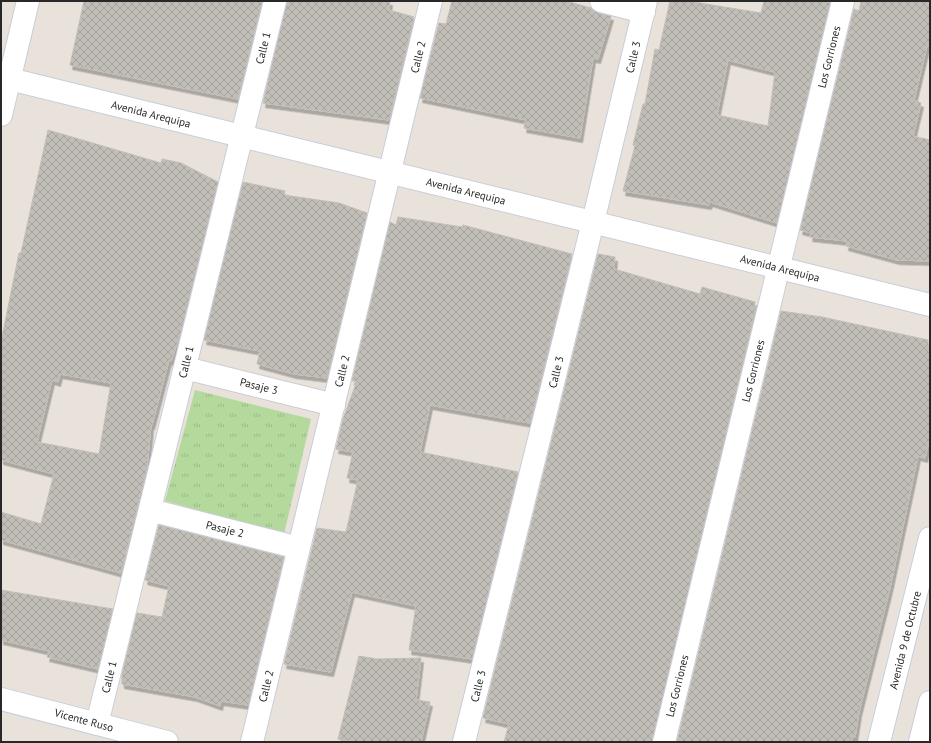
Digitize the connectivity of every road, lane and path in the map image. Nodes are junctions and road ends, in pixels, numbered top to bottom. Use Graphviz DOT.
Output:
graph roads {
  1 [pos="28,1"];
  2 [pos="274,1"];
  3 [pos="431,1"];
  4 [pos="601,1"];
  5 [pos="843,1"];
  6 [pos="645,6"];
  7 [pos="5,78"];
  8 [pos="1,115"];
  9 [pos="242,136"];
  10 [pos="390,172"];
  11 [pos="593,222"];
  12 [pos="778,268"];
  13 [pos="930,305"];
  14 [pos="185,368"];
  15 [pos="334,405"];
  16 [pos="150,510"];
  17 [pos="930,538"];
  18 [pos="299,548"];
  19 [pos="1,699"];
  20 [pos="929,708"];
  21 [pos="97,724"];
  22 [pos="166,742"];
  23 [pos="252,742"];
  24 [pos="464,742"];
  25 [pos="664,742"];
  26 [pos="879,742"];
  27 [pos="920,742"];
  1 -- 7 [label="street"];
  2 -- 9 [label="street, Calle 1"];
  3 -- 10 [label="street, Calle 2"];
  4 -- 6 [label="street"];
  5 -- 12 [label="street, Los Gorriones"];
  6 -- 11 [label="street, Calle 3"];
  7 -- 8 [label="street"];
  7 -- 9 [label="street, Avenida Arequipa"];
  9 -- 10 [label="street, Avenida Arequipa"];
  9 -- 14 [label="street, Calle 1"];
  10 -- 11 [label="street, Avenida Arequipa"];
  10 -- 15 [label="street, Calle 2"];
  11 -- 12 [label="street, Avenida Arequipa"];
  11 -- 24 [label="street, Calle 3"];
  12 -- 13 [label="street, Avenida Arequipa"];
  12 -- 25 [label="street, Los Gorriones"];
  14 -- 15 [label="street, Pasaje 3"];
  14 -- 16 [label="street, Calle 1"];
  15 -- 18 [label="street, Calle 2"];
  16 -- 18 [label="street, Pasaje 2"];
  16 -- 21 [label="street, Calle 1"];
  17 -- 26 [label="street, Avenida 9 de Octubre"];
  18 -- 23 [label="street, Calle 2"];
  19 -- 21 [label="street, Vicente Ruso"];
  20 -- 27 [label="street"];
  21 -- 22 [label="street, Vicente Ruso"];
}
